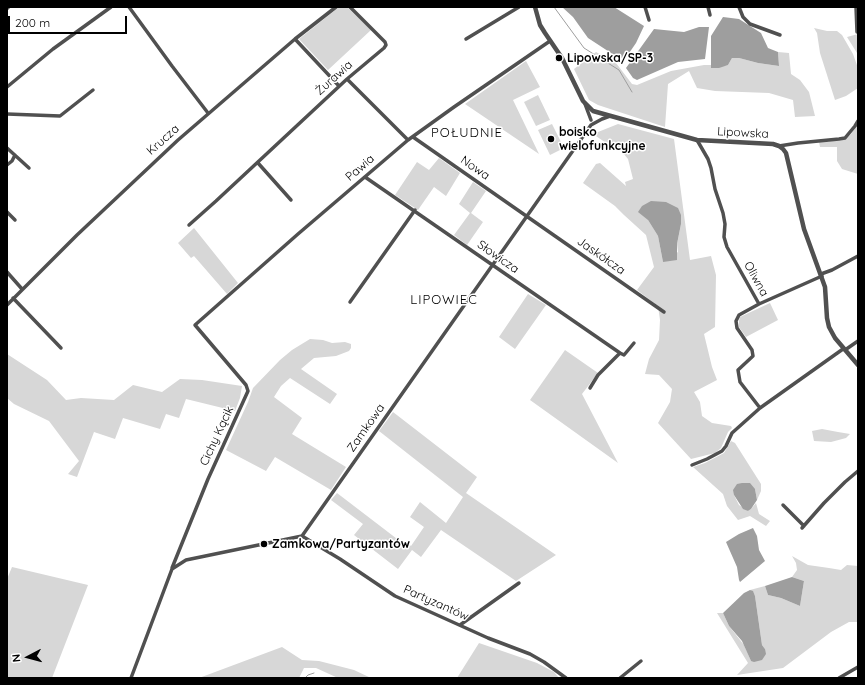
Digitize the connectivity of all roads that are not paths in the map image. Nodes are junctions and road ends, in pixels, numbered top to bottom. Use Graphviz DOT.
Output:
graph roads {
  1 [pos="111,7"];
  2 [pos="129,7"];
  3 [pos="336,7"];
  4 [pos="350,7"];
  5 [pos="519,7"];
  6 [pos="535,7"];
  7 [pos="645,7"];
  8 [pos="708,7"];
  9 [pos="739,7"];
  10 [pos="856,7"];
  11 [pos="710,15"];
  12 [pos="649,20"];
  13 [pos="857,32"];
  14 [pos="780,35"];
  15 [pos="295,39"];
  16 [pos="466,40"];
  17 [pos="550,41"];
  18 [pos="347,79"];
  19 [pos="7,86"];
  20 [pos="340,86"];
  21 [pos="93,90"];
  22 [pos="583,101"];
  23 [pos="208,112"];
  24 [pos="597,112"];
  25 [pos="7,114"];
  26 [pos="610,116"];
  27 [pos="593,121"];
  28 [pos="858,121"];
  29 [pos="413,137"];
  30 [pos="408,140"];
  31 [pos="697,140"];
  32 [pos="779,146"];
  33 [pos="7,148"];
  34 [pos="15,155"];
  35 [pos="258,163"];
  36 [pos="7,166"];
  37 [pos="29,168"];
  38 [pos="365,177"];
  39 [pos="291,200"];
  40 [pos="414,210"];
  41 [pos="7,212"];
  42 [pos="526,216"];
  43 [pos="15,220"];
  44 [pos="189,224"];
  45 [pos="858,256"];
  46 [pos="492,265"];
  47 [pos="7,272"];
  48 [pos="821,275"];
  49 [pos="22,289"];
  50 [pos="13,298"];
  51 [pos="350,302"];
  52 [pos="759,304"];
  53 [pos="7,305"];
  54 [pos="664,312"];
  55 [pos="195,325"];
  56 [pos="858,341"];
  57 [pos="634,343"];
  58 [pos="60,348"];
  59 [pos="844,349"];
  60 [pos="620,353"];
  61 [pos="858,365"];
  62 [pos="590,388"];
  63 [pos="760,408"];
  64 [pos="692,465"];
  65 [pos="858,471"];
  66 [pos="783,505"];
  67 [pos="302,536"];
  68 [pos="172,569"];
  69 [pos="519,583"];
  70 [pos="460,625"];
  71 [pos="641,661"];
  72 [pos="858,667"];
  73 [pos="131,678"];
  74 [pos="566,678"];
  75 [pos="620,678"];
  76 [pos="840,678"];
  1 -- 19 [label="street"];
  2 -- 23 [label="street"];
  3 -- 15 [label="street, Krucza"];
  4 -- 18 [label="street, Żurawia"];
  5 -- 16 [label="street"];
  6 -- 17 [label="street, Lipowska"];
  7 -- 12 [label="street"];
  8 -- 11 [label="street"];
  9 -- 14 [label="street"];
  10 -- 13 [label="street"];
  15 -- 20 [label="street"];
  15 -- 23 [label="street, Krucza"];
  17 -- 22 [label="street, Lipowska"];
  17 -- 29 [label="street, Pawia"];
  18 -- 20 [label="street, Żurawia"];
  18 -- 30 [label="street"];
  20 -- 35 [label="street, Żurawia"];
  21 -- 25 [label="street"];
  22 -- 24 [label="street, Lipowska"];
  22 -- 27 [label="street"];
  23 -- 49 [label="street, Krucza"];
  24 -- 26 [label="street, Lipowska"];
  24 -- 27 [label="street"];
  26 -- 27 [label="street, Zamkowa"];
  26 -- 31 [label="street, Lipowska"];
  27 -- 42 [label="street, Zamkowa"];
  28 -- 32 [label="street"];
  29 -- 30 [label="street, Pawia"];
  29 -- 42 [label="street, Nowa"];
  30 -- 38 [label="street, Pawia"];
  31 -- 32 [label="street, Lipowska"];
  31 -- 52 [label="street, Oliwna"];
  32 -- 48 [label="street, Lipowska"];
  33 -- 34 [label="street"];
  34 -- 36 [label="street"];
  34 -- 37 [label="street"];
  35 -- 39 [label="street"];
  35 -- 44 [label="street, Żurawia"];
  38 -- 40 [label="street, Słowicza"];
  38 -- 55 [label="street, Pawia"];
  40 -- 46 [label="street, Słowicza"];
  40 -- 51 [label="street"];
  41 -- 43 [label="street"];
  42 -- 46 [label="street, Zamkowa"];
  42 -- 54 [label="street, Jaskółcza"];
  45 -- 48 [label="street"];
  46 -- 60 [label="street, Słowicza"];
  46 -- 67 [label="street, Zamkowa"];
  47 -- 49 [label="street"];
  48 -- 52 [label="street"];
  48 -- 59 [label="street, Lipowska"];
  49 -- 50 [label="street, Krucza"];
  50 -- 53 [label="street, Krucza"];
  50 -- 58 [label="street"];
  52 -- 63 [label="street, Oliwna"];
  55 -- 68 [label="street, Cichy Kącik"];
  56 -- 59 [label="street"];
  57 -- 60 [label="street"];
  59 -- 61 [label="street, Lipowska"];
  59 -- 63 [label="street"];
  60 -- 62 [label="street"];
  63 -- 64 [label="street"];
  65 -- 66 [label="street"];
  67 -- 68 [label="street"];
  67 -- 70 [label="street, Partyzantów"];
  68 -- 73 [label="street"];
  69 -- 70 [label="street"];
  70 -- 74 [label="street, Partyzantów"];
  71 -- 75 [label="street"];
  72 -- 76 [label="street"];
}
